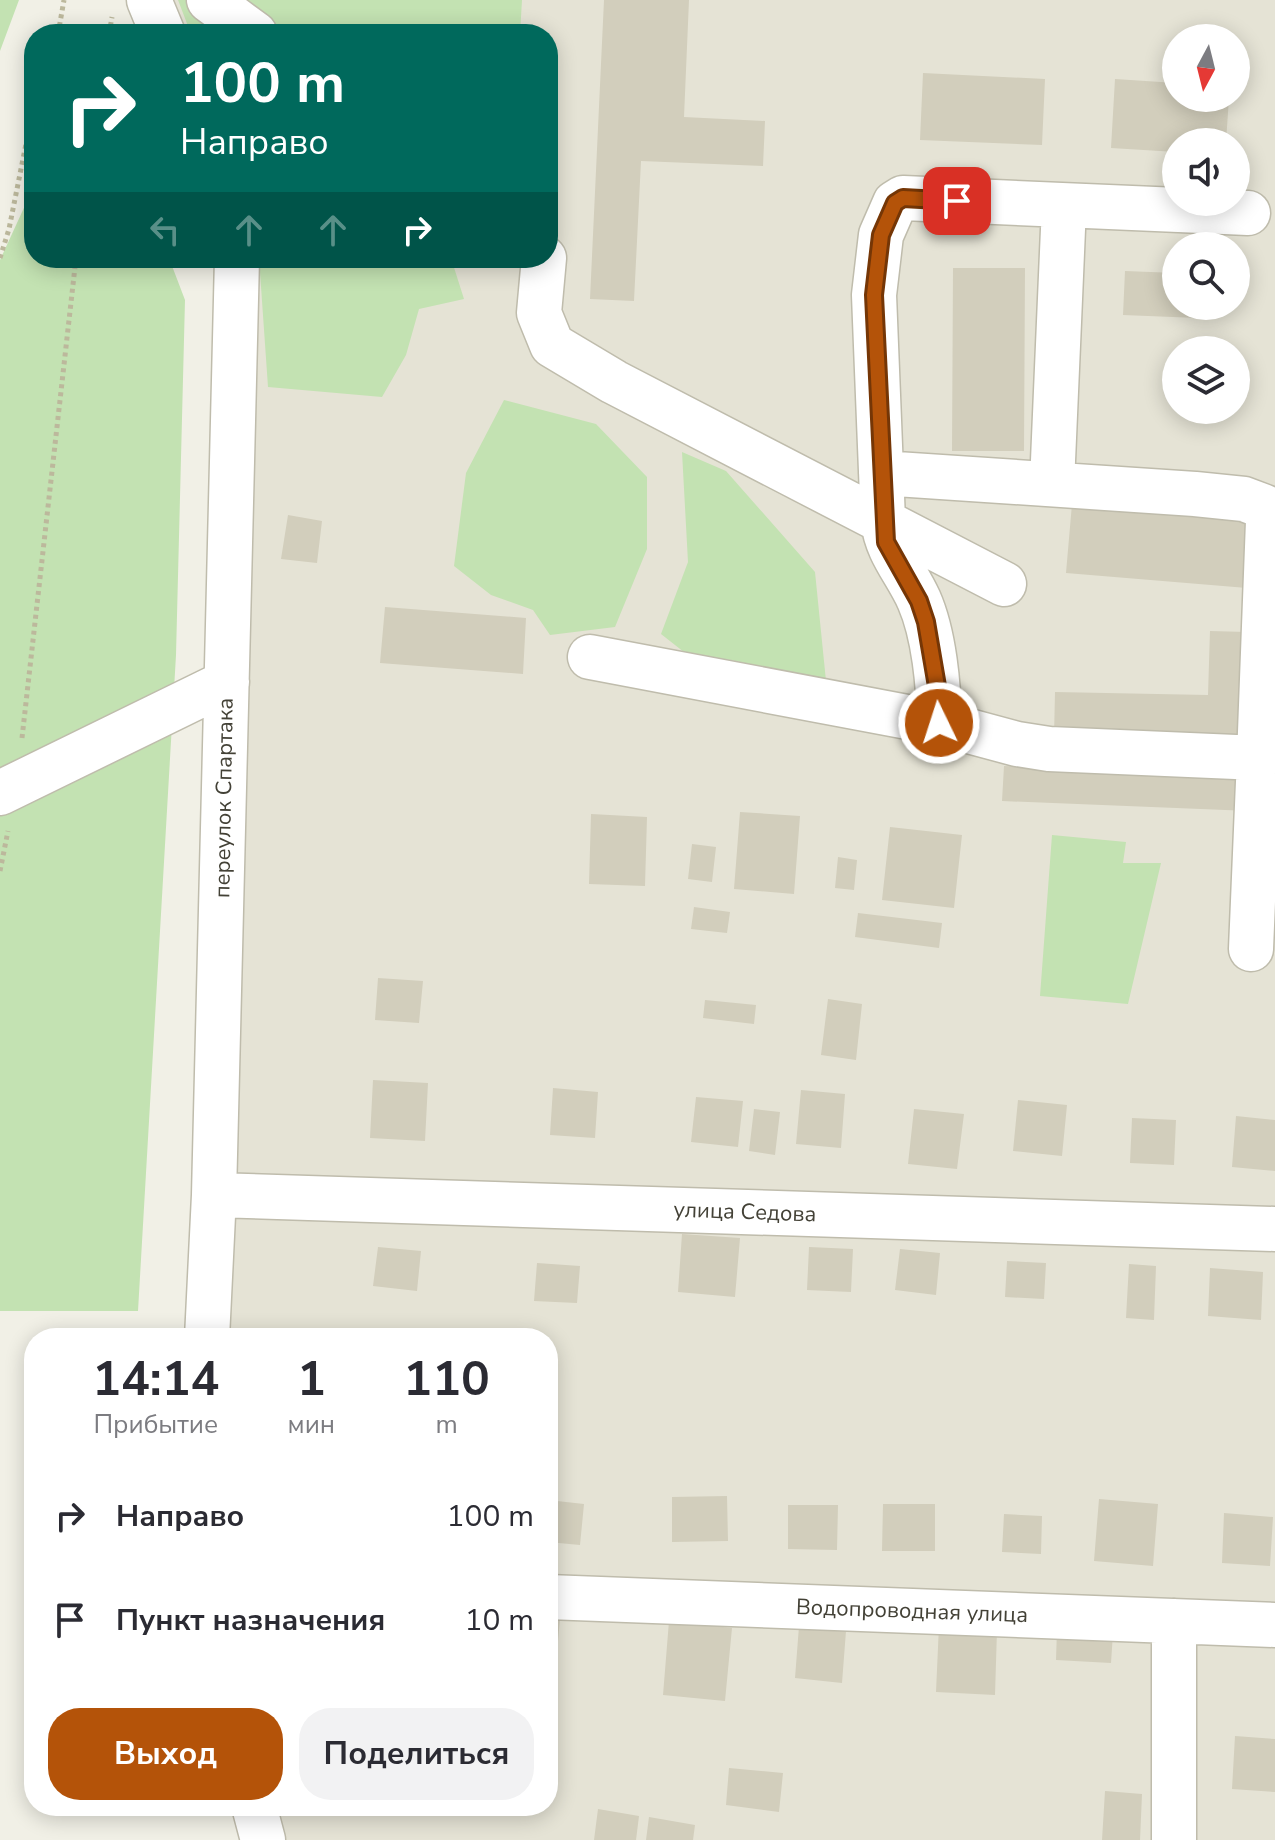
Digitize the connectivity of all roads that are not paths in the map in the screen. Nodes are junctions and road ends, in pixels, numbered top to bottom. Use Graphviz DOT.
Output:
graph roads {
  1 [pos="149,0"];
  2 [pos="209,0"];
  3 [pos="159,24"];
  4 [pos="241,24"];
  5 [pos="1064,206"];
  6 [pos="1162,210"];
  7 [pos="237,268"];
  8 [pos="543,268"];
  9 [pos="881,473"];
  10 [pos="1052,484"];
  11 [pos="883,521"];
  12 [pos="1004,584"];
  13 [pos="590,657"];
  14 [pos="227,682"];
  15 [pos="939,723"];
  16 [pos="1259,758"];
  17 [pos="8,789"];
  18 [pos="1251,949"];
  19 [pos="214,1195"];
  20 [pos="1275,1229"];
  21 [pos="207,1328"];
  22 [pos="558,1597"];
  23 [pos="1174,1621"];
  24 [pos="1275,1625"];
  25 [pos="257,1816"];
  26 [pos="263,1840"];
  27 [pos="1174,1840"];
  1 -- 3 [label="street"];
  2 -- 4 [label="street"];
  5 -- 6 [label="street"];
  5 -- 9 [label="street"];
  5 -- 10 [label="street"];
  7 -- 14 [label="street, переулок Спартака"];
  8 -- 11 [label="street"];
  9 -- 10 [label="street"];
  9 -- 11 [label="street"];
  10 -- 16 [label="street"];
  11 -- 12 [label="street"];
  11 -- 15 [label="street"];
  13 -- 15 [label="street"];
  14 -- 17 [label="street"];
  14 -- 19 [label="street, переулок Спартака"];
  15 -- 16 [label="street"];
  16 -- 18 [label="street"];
  19 -- 20 [label="street, улица Седова"];
  19 -- 21 [label="street, переулок Спартака"];
  22 -- 23 [label="street, Водопроводная улица"];
  23 -- 24 [label="street, Водопроводная улица"];
  23 -- 27 [label="street"];
  25 -- 26 [label="street"];
}
